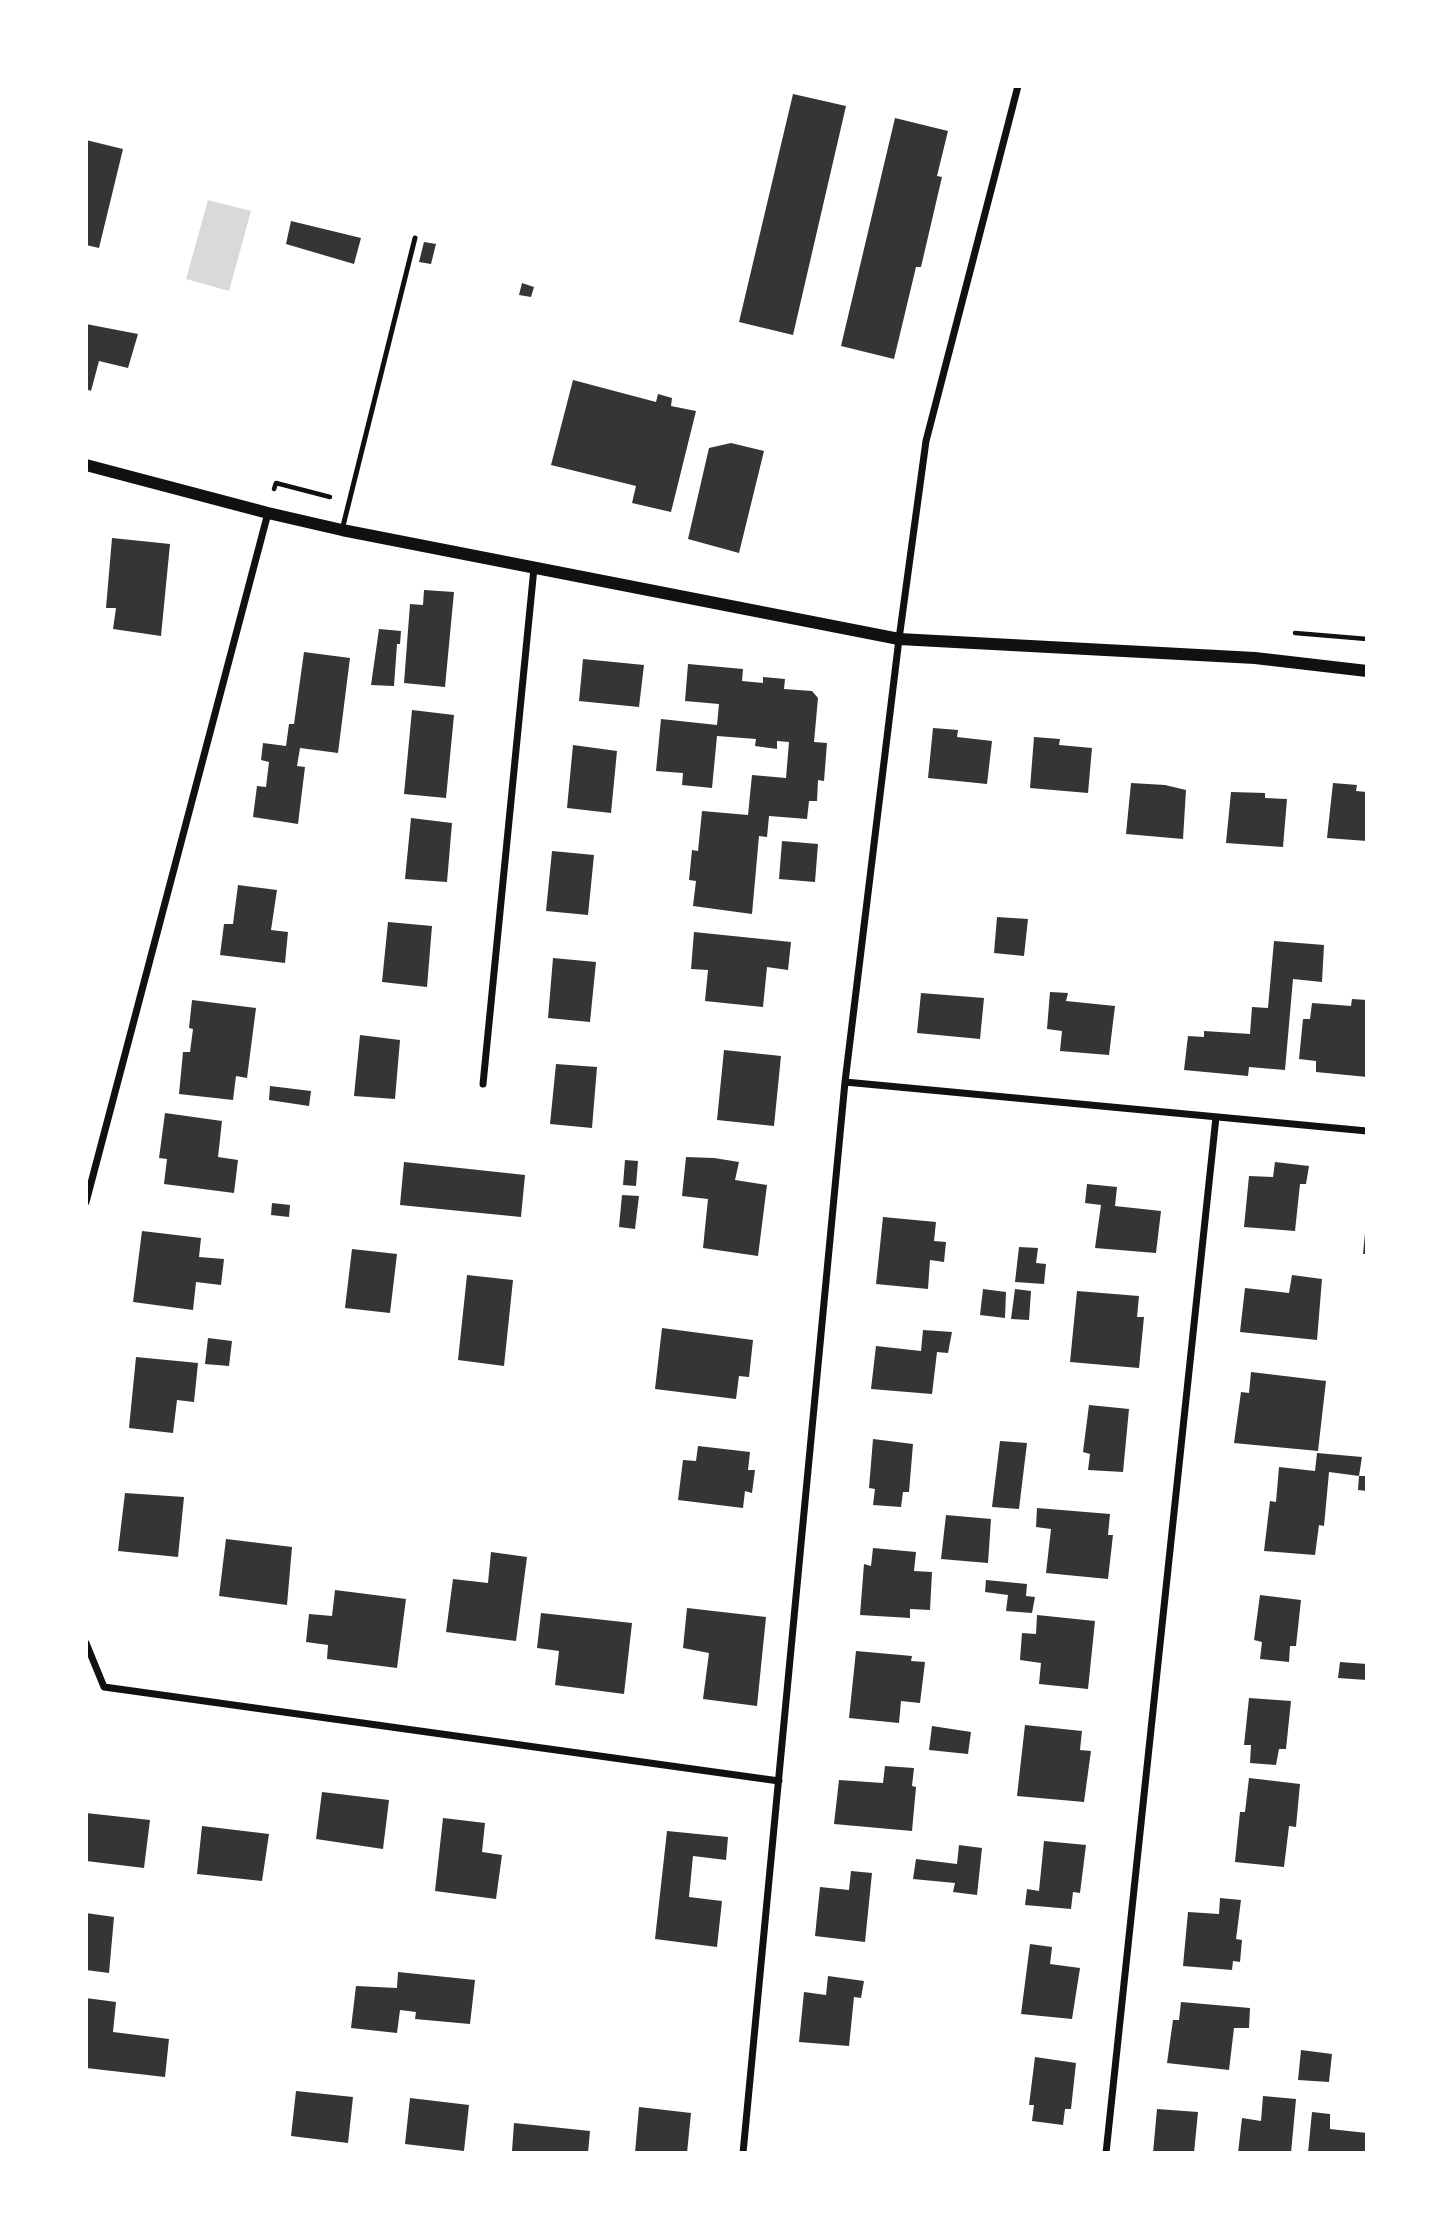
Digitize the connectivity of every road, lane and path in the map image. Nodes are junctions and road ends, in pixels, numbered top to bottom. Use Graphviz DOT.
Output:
graph roads {
  1 [pos="1018,86"];
  2 [pos="415,238"];
  3 [pos="86,465"];
  4 [pos="348,502"];
  5 [pos="268,513"];
  6 [pos="342,530"];
  7 [pos="534,568"];
  8 [pos="1287,633"];
  9 [pos="899,639"];
  10 [pos="1367,639"];
  11 [pos="1367,671"];
  12 [pos="845,1082"];
  13 [pos="483,1084"];
  14 [pos="1216,1117"];
  15 [pos="1367,1131"];
  16 [pos="86,1202"];
  17 [pos="86,1643"];
  18 [pos="779,1781"];
  19 [pos="743,2153"];
  20 [pos="1106,2153"];
  1 -- 9 [label="street"];
  2 -- 4 [label="lane"];
  3 -- 5 [label="street"];
  4 -- 5 [label="path"];
  4 -- 6 [label="lane"];
  5 -- 6 [label="street"];
  5 -- 16 [label="street"];
  6 -- 7 [label="street"];
  7 -- 9 [label="street"];
  7 -- 13 [label="street"];
  8 -- 10 [label="path"];
  9 -- 11 [label="street"];
  9 -- 12 [label="street"];
  12 -- 14 [label="street"];
  12 -- 18 [label="street"];
  14 -- 15 [label="street"];
  14 -- 20 [label="street"];
  17 -- 18 [label="street"];
  18 -- 19 [label="street"];
}
